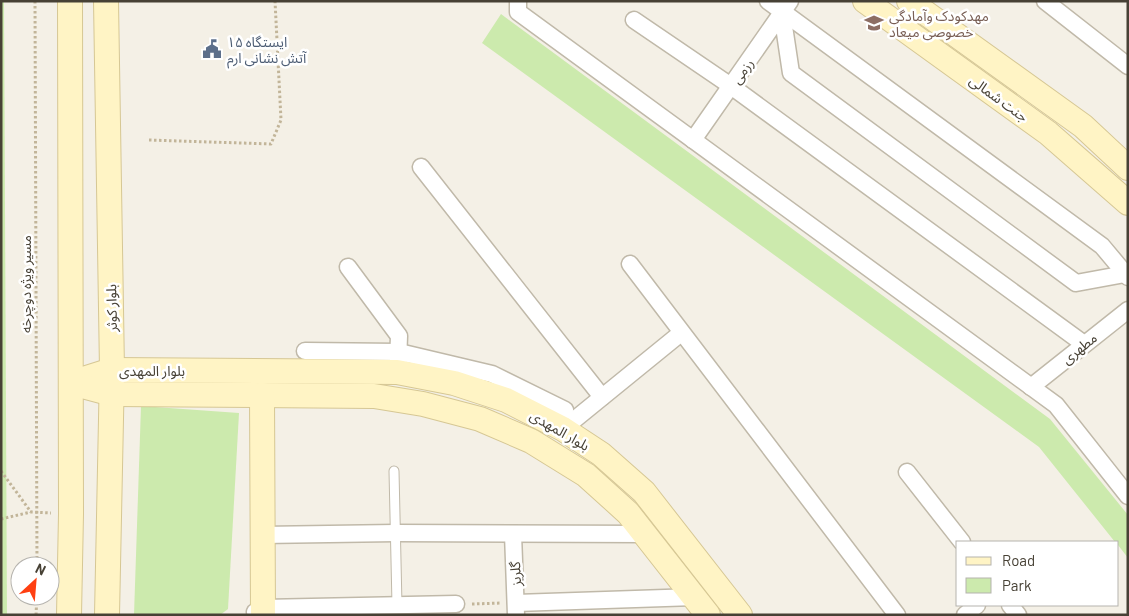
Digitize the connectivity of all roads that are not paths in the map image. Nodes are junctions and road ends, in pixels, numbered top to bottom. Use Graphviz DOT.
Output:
graph roads {
  1 [pos="70,1"];
  2 [pos="106,1"];
  3 [pos="518,1"];
  4 [pos="768,1"];
  5 [pos="909,1"];
  6 [pos="1045,1"];
  7 [pos="876,4"];
  8 [pos="786,7"];
  9 [pos="634,20"];
  10 [pos="1128,66"];
  11 [pos="731,86"];
  12 [pos="693,140"];
  13 [pos="421,167"];
  14 [pos="1128,168"];
  15 [pos="1128,203"];
  16 [pos="630,264"];
  17 [pos="348,267"];
  18 [pos="1127,275"];
  19 [pos="1128,310"];
  20 [pos="681,333"];
  21 [pos="1084,344"];
  22 [pos="304,351"];
  23 [pos="398,362"];
  24 [pos="112,370"];
  25 [pos="72,383"];
  26 [pos="1031,387"];
  27 [pos="112,394"];
  28 [pos="262,395"];
  29 [pos="602,397"];
  30 [pos="564,419"];
  31 [pos="602,454"];
  32 [pos="394,471"];
  33 [pos="907,472"];
  34 [pos="586,475"];
  35 [pos="1128,496"];
  36 [pos="396,533"];
  37 [pos="513,534"];
  38 [pos="645,534"];
  39 [pos="262,535"];
  40 [pos="961,541"];
  41 [pos="456,604"];
  42 [pos="977,606"];
  43 [pos="699,607"];
  44 [pos="516,609"];
  45 [pos="397,610"];
  46 [pos="259,612"];
  47 [pos="69,615"];
  48 [pos="107,615"];
  49 [pos="740,615"];
  50 [pos="897,615"];
  51 [pos="966,615"];
  1 -- 25 [label="main road"];
  2 -- 24 [label="main road, بلوار کوثر"];
  3 -- 12 [label="street"];
  4 -- 8 [label="street"];
  5 -- 14 [label="main road, جنت شمالی"];
  6 -- 10 [label="street"];
  7 -- 15 [label="main road, جنت شمالی"];
  8 -- 11 [label="street, رزمی"];
  8 -- 18 [label="street"];
  8 -- 18 [label="street"];
  9 -- 11 [label="street"];
  11 -- 12 [label="street, رزمی"];
  11 -- 21 [label="street"];
  12 -- 26 [label="street"];
  13 -- 29 [label="street"];
  16 -- 20 [label="street"];
  17 -- 23 [label="street"];
  19 -- 21 [label="street, مطهری"];
  20 -- 29 [label="street"];
  20 -- 50 [label="street"];
  21 -- 26 [label="street, مطهری"];
  22 -- 23 [label="street"];
  23 -- 24 [label="main road, بلوار المهدی"];
  23 -- 30 [label="main road, بلوار المهدی"];
  24 -- 25 [label="main road, بلوار المهدی"];
  24 -- 27 [label="main road, بلوار کوثر"];
  25 -- 27 [label="main road, بلوار المهدی"];
  25 -- 47 [label="main road"];
  26 -- 35 [label="street"];
  27 -- 28 [label="main road, بلوار المهدی"];
  27 -- 48 [label="main road, بلوار کوثر"];
  28 -- 34 [label="main road, بلوار المهدی"];
  28 -- 39 [label="main road"];
  29 -- 30 [label="street"];
  30 -- 31 [label="main road, بلوار المهدی"];
  31 -- 34 [label="main road"];
  31 -- 49 [label="main road, بلوار المهدی"];
  32 -- 36 [label="lane"];
  33 -- 40 [label="street"];
  34 -- 38 [label="main road, بلوار المهدی"];
  36 -- 37 [label="street"];
  36 -- 39 [label="street"];
  36 -- 45 [label="lane"];
  37 -- 38 [label="street"];
  37 -- 44 [label="street, گلریز"];
  38 -- 43 [label="main road, بلوار المهدی"];
  39 -- 46 [label="main road"];
  41 -- 45 [label="street"];
  42 -- 51 [label="street"];
  43 -- 44 [label="street"];
  45 -- 46 [label="street"];
}
